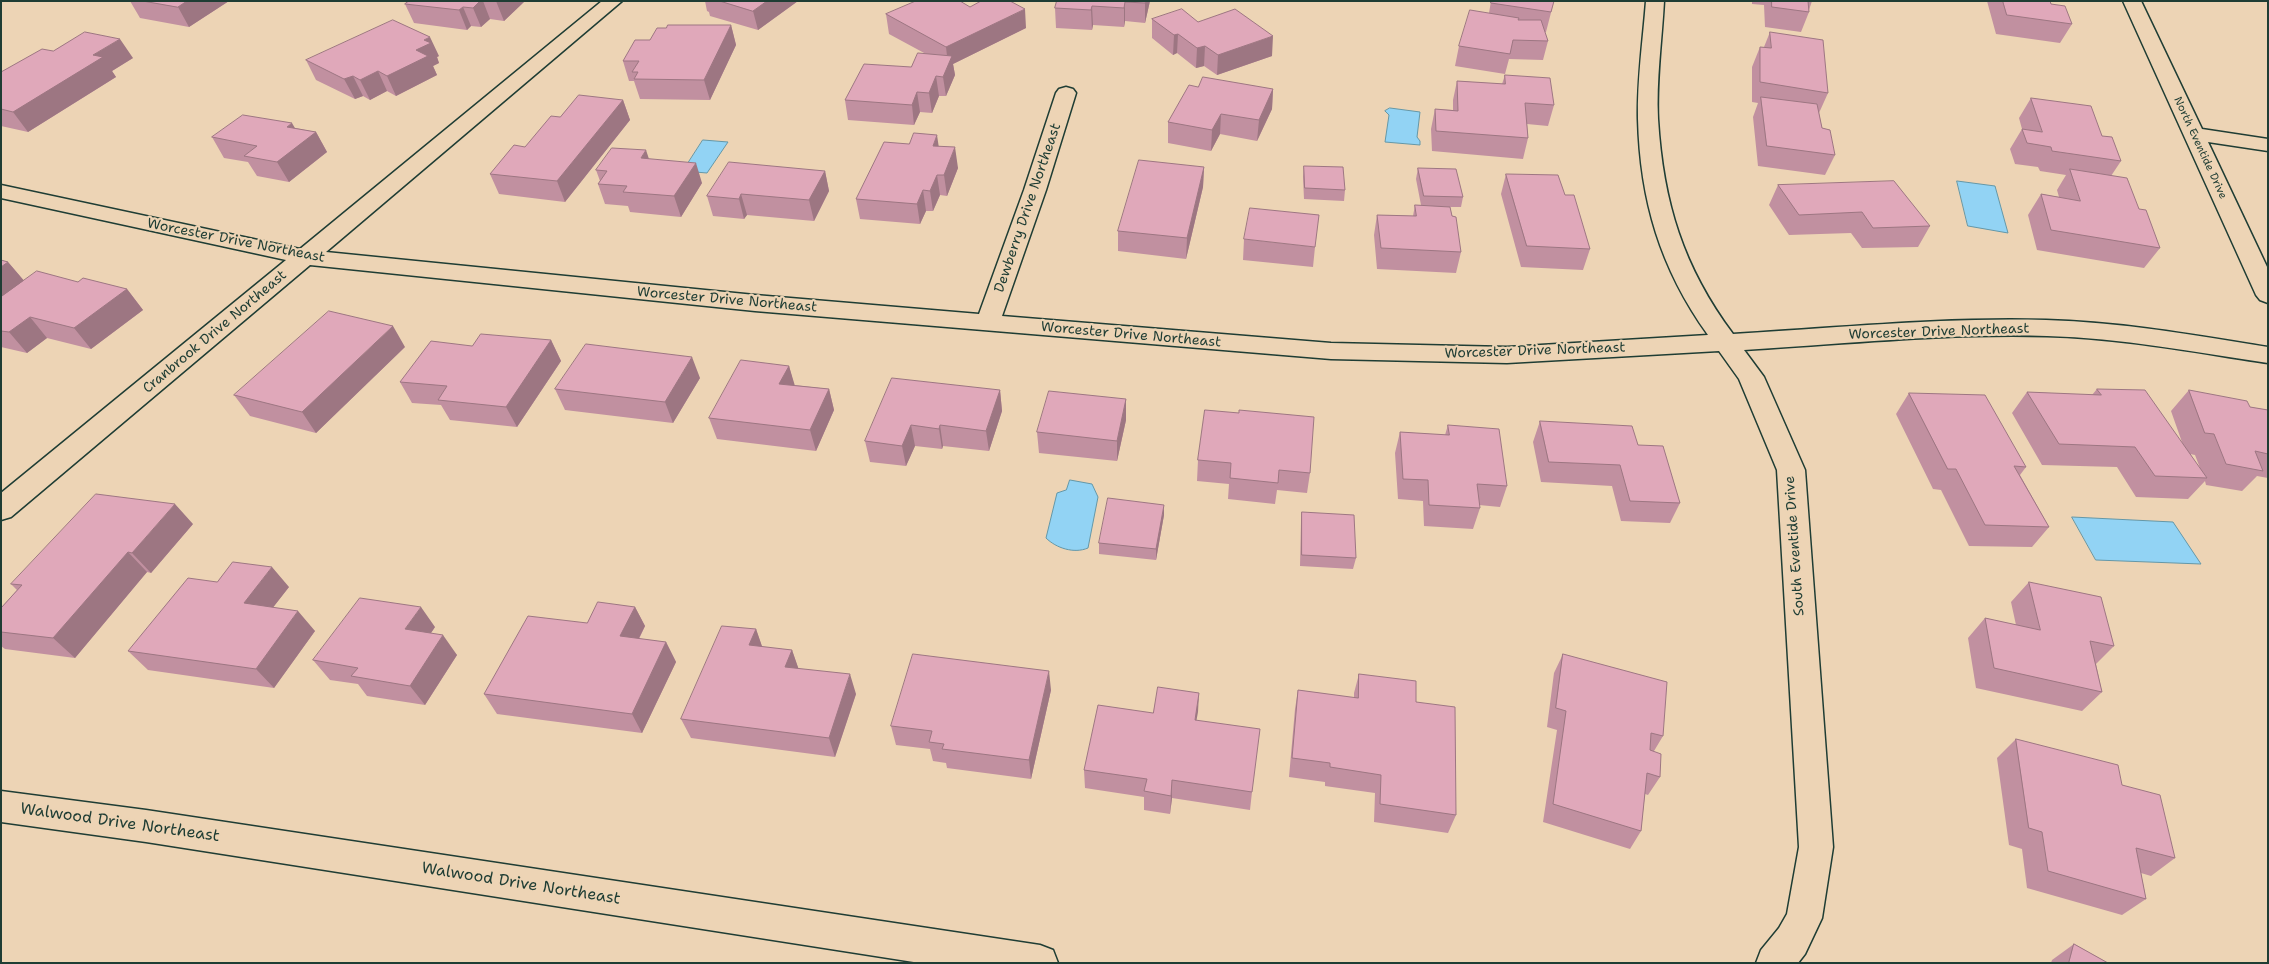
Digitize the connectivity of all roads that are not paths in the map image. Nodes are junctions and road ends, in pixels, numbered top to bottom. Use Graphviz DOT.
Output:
graph roads {
  1 [pos="613,1"];
  2 [pos="1655,1"];
  3 [pos="2132,1"];
  4 [pos="1066,93"];
  5 [pos="2193,134"];
  6 [pos="2268,145"];
  7 [pos="1,191"];
  8 [pos="305,257"];
  9 [pos="2268,296"];
  10 [pos="988,322"];
  11 [pos="1725,343"];
  12 [pos="2268,355"];
  13 [pos="1,509"];
  14 [pos="1,806"];
  15 [pos="1040,963"];
  16 [pos="1774,963"];
  1 -- 8 [label="street, Cranbrook Drive Northeast"];
  2 -- 11 [label="street, South Eventide Drive"];
  3 -- 5 [label="street, North Eventide Drive"];
  4 -- 10 [label="street, Dewberry Drive Northeast"];
  5 -- 6 [label="street"];
  5 -- 9 [label="street, North Eventide Drive"];
  7 -- 8 [label="street, Worcester Drive Northeast"];
  8 -- 10 [label="street, Worcester Drive Northeast"];
  8 -- 13 [label="street, Cranbrook Drive Northeast"];
  10 -- 11 [label="street, Worcester Drive Northeast"];
  11 -- 12 [label="street, Worcester Drive Northeast"];
  11 -- 16 [label="street, South Eventide Drive"];
  14 -- 15 [label="street, Walwood Drive Northeast"];
}
